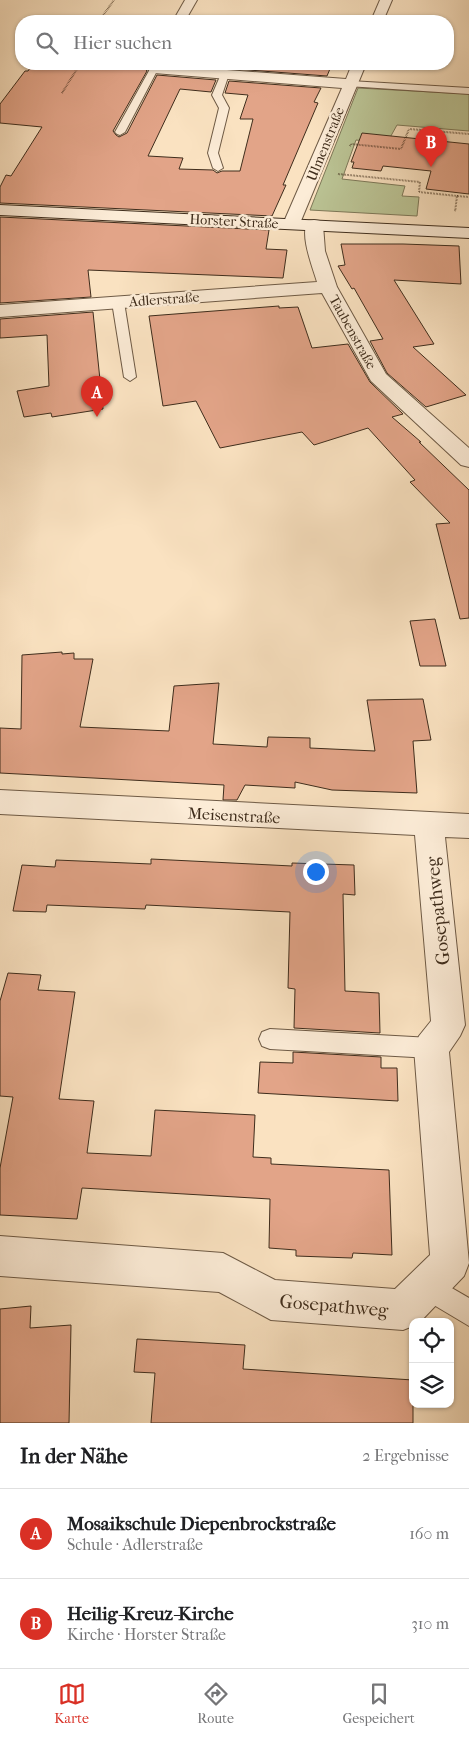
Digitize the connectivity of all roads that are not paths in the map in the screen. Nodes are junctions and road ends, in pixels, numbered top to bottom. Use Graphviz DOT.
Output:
graph roads {
  1 [pos="191,0"];
  2 [pos="386,0"];
  3 [pos="182,15"];
  4 [pos="380,15"];
  5 [pos="153,70"];
  6 [pos="190,70"];
  7 [pos="356,70"];
  8 [pos="225,74"];
  9 [pos="350,84"];
  10 [pos="469,91"];
  11 [pos="120,132"];
  12 [pos="218,168"];
  13 [pos="0,210"];
  14 [pos="292,224"];
  15 [pos="314,225"];
  16 [pos="469,233"];
  17 [pos="328,288"];
  18 [pos="118,302"];
  19 [pos="0,311"];
  20 [pos="130,377"];
  21 [pos="469,460"];
  22 [pos="1,808"];
  23 [pos="429,825"];
  24 [pos="469,826"];
  25 [pos="270,1039"];
  26 [pos="431,1048"];
  27 [pos="0,1256"];
  28 [pos="426,1286"];
  29 [pos="469,1313"];
  1 -- 3 [label="street"];
  2 -- 4 [label="street"];
  5 -- 11 [label="lane"];
  6 -- 8 [label="street"];
  7 -- 9 [label="street, Ulmenstraße"];
  8 -- 9 [label="street"];
  8 -- 12 [label="lane"];
  9 -- 10 [label="lane"];
  9 -- 14 [label="street, Ulmenstraße"];
  13 -- 14 [label="street, Horster Straße"];
  14 -- 15 [label="street, Horster Straße"];
  15 -- 16 [label="street, Horster Straße"];
  15 -- 17 [label="street, Taubenstraße"];
  17 -- 18 [label="street, Adlerstraße"];
  17 -- 21 [label="street, Taubenstraße"];
  18 -- 19 [label="street, Adlerstraße"];
  18 -- 20 [label="lane"];
  22 -- 23 [label="street, Meisenstraße"];
  23 -- 24 [label="street, Meisenstraße"];
  23 -- 26 [label="street, Gosepathweg"];
  25 -- 26 [label="lane"];
  26 -- 28 [label="street, Gosepathweg"];
  27 -- 28 [label="street, Gosepathweg"];
  28 -- 29 [label="lane"];
}
